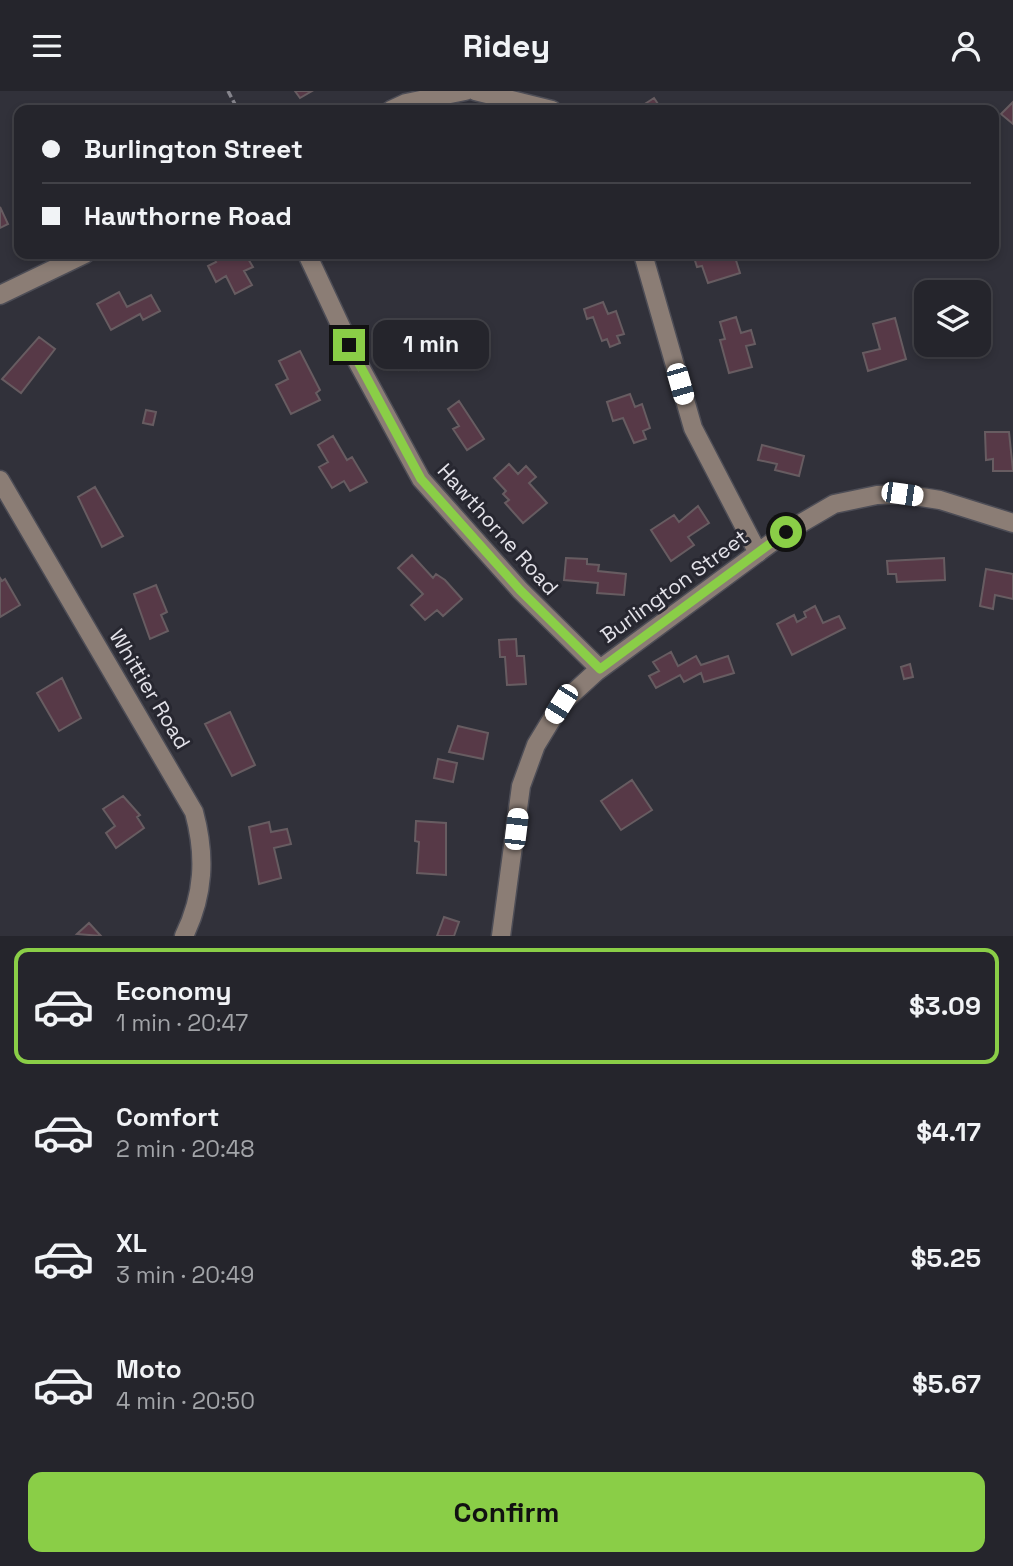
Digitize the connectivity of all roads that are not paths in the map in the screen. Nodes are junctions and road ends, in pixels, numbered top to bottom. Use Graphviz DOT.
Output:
graph roads {
  1 [pos="465,91"];
  2 [pos="475,91"];
  3 [pos="402,105"];
  4 [pos="532,105"];
  5 [pos="75,259"];
  6 [pos="309,259"];
  7 [pos="644,259"];
  8 [pos="0,295"];
  9 [pos="0,480"];
  10 [pos="1013,523"];
  11 [pos="758,553"];
  12 [pos="600,669"];
  13 [pos="184,936"];
  14 [pos="500,936"];
  1 -- 3 [label="street"];
  2 -- 4 [label="street"];
  5 -- 8 [label="street"];
  6 -- 12 [label="street, Hawthorne Road"];
  7 -- 11 [label="street"];
  9 -- 13 [label="street, Whittier Road"];
  10 -- 11 [label="street, Burlington Street"];
  11 -- 12 [label="street, Burlington Street"];
  12 -- 14 [label="street, Burlington Street"];
}
